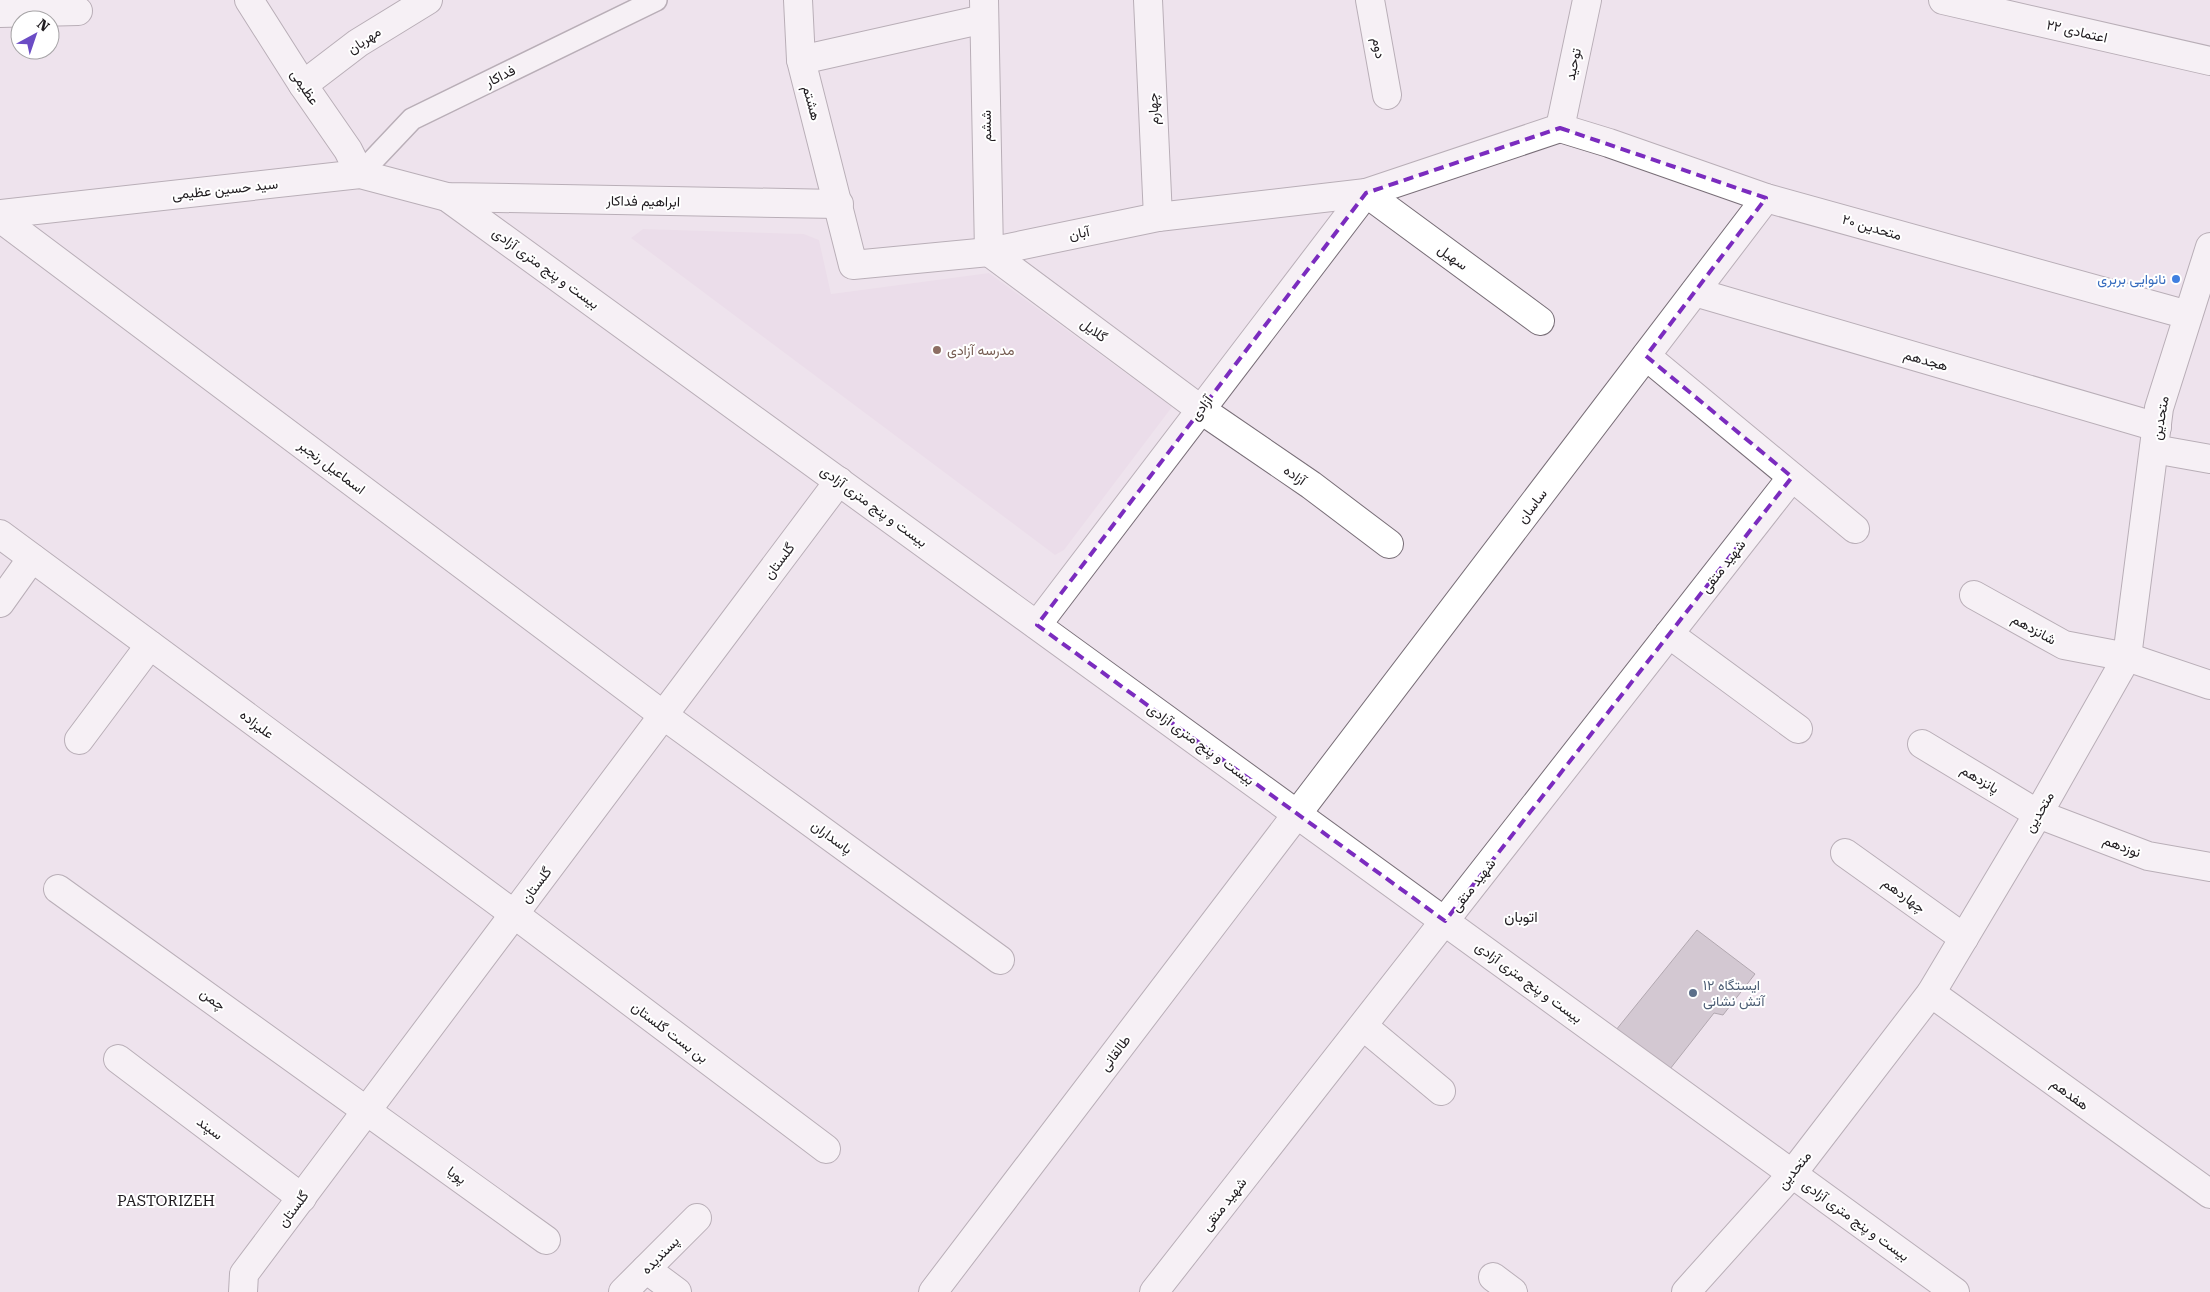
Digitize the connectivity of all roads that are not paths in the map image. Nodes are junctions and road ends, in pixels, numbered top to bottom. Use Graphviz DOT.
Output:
graph roads {
  1 [pos="249,0"];
  2 [pos="428,0"];
  3 [pos="656,0"];
  4 [pos="798,0"];
  5 [pos="1149,0"];
  6 [pos="1370,0"];
  7 [pos="1586,0"];
  8 [pos="1943,0"];
  9 [pos="2006,7"];
  10 [pos="984,9"];
  11 [pos="78,12"];
  12 [pos="0,13"];
  13 [pos="801,60"];
  14 [pos="2210,61"];
  15 [pos="303,85"];
  16 [pos="1387,95"];
  17 [pos="1560,128"];
  18 [pos="360,174"];
  19 [pos="1366,193"];
  20 [pos="447,197"];
  21 [pos="1766,198"];
  22 [pos="839,204"];
  23 [pos="0,214"];
  24 [pos="1158,217"];
  25 [pos="0,218"];
  26 [pos="2210,247"];
  27 [pos="989,252"];
  28 [pos="1695,292"];
  29 [pos="2188,315"];
  30 [pos="1540,321"];
  31 [pos="1646,356"];
  32 [pos="1200,409"];
  33 [pos="2155,438"];
  34 [pos="2210,459"];
  35 [pos="1792,477"];
  36 [pos="839,481"];
  37 [pos="1855,529"];
  38 [pos="0,534"];
  39 [pos="1389,544"];
  40 [pos="32,558"];
  41 [pos="1974,595"];
  42 [pos="0,603"];
  43 [pos="1037,625"];
  44 [pos="1669,634"];
  45 [pos="150,645"];
  46 [pos="2127,657"];
  47 [pos="2210,685"];
  48 [pos="663,715"];
  49 [pos="1798,729"];
  50 [pos="80,740"];
  51 [pos="1922,744"];
  52 [pos="1297,814"];
  53 [pos="2038,814"];
  54 [pos="1845,853"];
  55 [pos="2210,867"];
  56 [pos="58,889"];
  57 [pos="514,914"];
  58 [pos="1445,921"];
  59 [pos="1964,938"];
  60 [pos="1000,960"];
  61 [pos="1931,993"];
  62 [pos="1363,1026"];
  63 [pos="118,1059"];
  64 [pos="1441,1091"];
  65 [pos="368,1110"];
  66 [pos="826,1148"];
  67 [pos="1792,1174"];
  68 [pos="2210,1194"];
  69 [pos="302,1198"];
  70 [pos="697,1218"];
  71 [pos="546,1240"];
  72 [pos="646,1269"];
  73 [pos="243,1292"];
  74 [pos="622,1292"];
  75 [pos="678,1292"];
  76 [pos="933,1292"];
  77 [pos="1154,1292"];
  78 [pos="1686,1292"];
  79 [pos="1955,1292"];
  1 -- 15 [label="street, عظیمی"];
  2 -- 15 [label="street, مهربان"];
  3 -- 18 [label="lane, فداکار"];
  4 -- 13 [label="street, هشتم"];
  5 -- 24 [label="street, چهارم"];
  6 -- 16 [label="street, دوم"];
  7 -- 17 [label="street, توحید"];
  8 -- 9 [label="street, اعتمادی ۲۲"];
  9 -- 14 [label="street, اعتمادی ۲۲"];
  10 -- 13 [label="street"];
  10 -- 27 [label="street, ششم"];
  11 -- 12 [label="street"];
  13 -- 22 [label="street, هشتم"];
  15 -- 18 [label="street, عظیمی"];
  17 -- 19 [label="street, آبان"];
  17 -- 21 [label="street, متحدین ۲۰"];
  18 -- 20 [label="street, سید حسین عظیمی"];
  18 -- 23 [label="street, سید حسین عظیمی"];
  19 -- 24 [label="street, آبان"];
  19 -- 30 [label="street, سهیل"];
  19 -- 32 [label="street, آزادی"];
  20 -- 22 [label="street, ابراهیم فداکار"];
  20 -- 36 [label="street, بیست و پنج متری آزادی"];
  21 -- 28 [label="street, ساسان"];
  21 -- 29 [label="street, متحدین ۲۰"];
  22 -- 27 [label="street, آبان"];
  24 -- 27 [label="street, آبان"];
  25 -- 48 [label="street, اسماعیل رنجبر"];
  26 -- 29 [label="street, متحدین"];
  27 -- 32 [label="street, گلایل"];
  28 -- 31 [label="street, ساسان"];
  28 -- 33 [label="street, هجدهم"];
  29 -- 33 [label="street, متحدین"];
  31 -- 35 [label="street"];
  31 -- 52 [label="street, ساسان"];
  32 -- 39 [label="street, آزاده"];
  32 -- 43 [label="street, آزادی"];
  33 -- 34 [label="street, هجدهم"];
  33 -- 46 [label="street, متحدین"];
  35 -- 37 [label="street"];
  35 -- 44 [label="street, شهید متقی"];
  36 -- 43 [label="street, بیست و پنج متری آزادی"];
  36 -- 48 [label="street, گلستان"];
  38 -- 40 [label="street, علیزاده"];
  40 -- 42 [label="street"];
  40 -- 45 [label="street, علیزاده"];
  41 -- 46 [label="street, شانزدهم"];
  43 -- 52 [label="street, بیست و پنج متری آزادی"];
  44 -- 49 [label="street"];
  44 -- 58 [label="street, شهید متقی"];
  45 -- 50 [label="street"];
  45 -- 57 [label="street, علیزاده"];
  46 -- 47 [label="street, شانزدهم"];
  46 -- 53 [label="street, متحدین"];
  48 -- 57 [label="street, گلستان"];
  48 -- 60 [label="street, پاسداران"];
  51 -- 53 [label="street, پانزدهم"];
  52 -- 58 [label="street, بیست و پنج متری آزادی"];
  52 -- 76 [label="street, طالقانی"];
  53 -- 55 [label="street, نوزدهم"];
  53 -- 59 [label="street, متحدین"];
  54 -- 59 [label="street, چهاردهم"];
  56 -- 65 [label="street, چمن"];
  57 -- 65 [label="street, گلستان"];
  57 -- 66 [label="street, بن بست گلستان"];
  58 -- 62 [label="street, شهید متقی"];
  58 -- 67 [label="street, بیست و پنج متری آزادی"];
  59 -- 61 [label="street, متحدین"];
  61 -- 67 [label="street, متحدین"];
  61 -- 68 [label="street, هفدهم"];
  62 -- 64 [label="street"];
  62 -- 77 [label="street, شهید متقی"];
  63 -- 69 [label="street, سپند"];
  65 -- 69 [label="street, گلستان"];
  65 -- 71 [label="street, پویا"];
  67 -- 78 [label="street, متحدین"];
  67 -- 79 [label="street, بیست و پنج متری آزادی"];
  69 -- 73 [label="street, گلستان"];
  70 -- 72 [label="street, پسندیده"];
  72 -- 74 [label="street, پسندیده"];
  72 -- 75 [label="street"];
}
